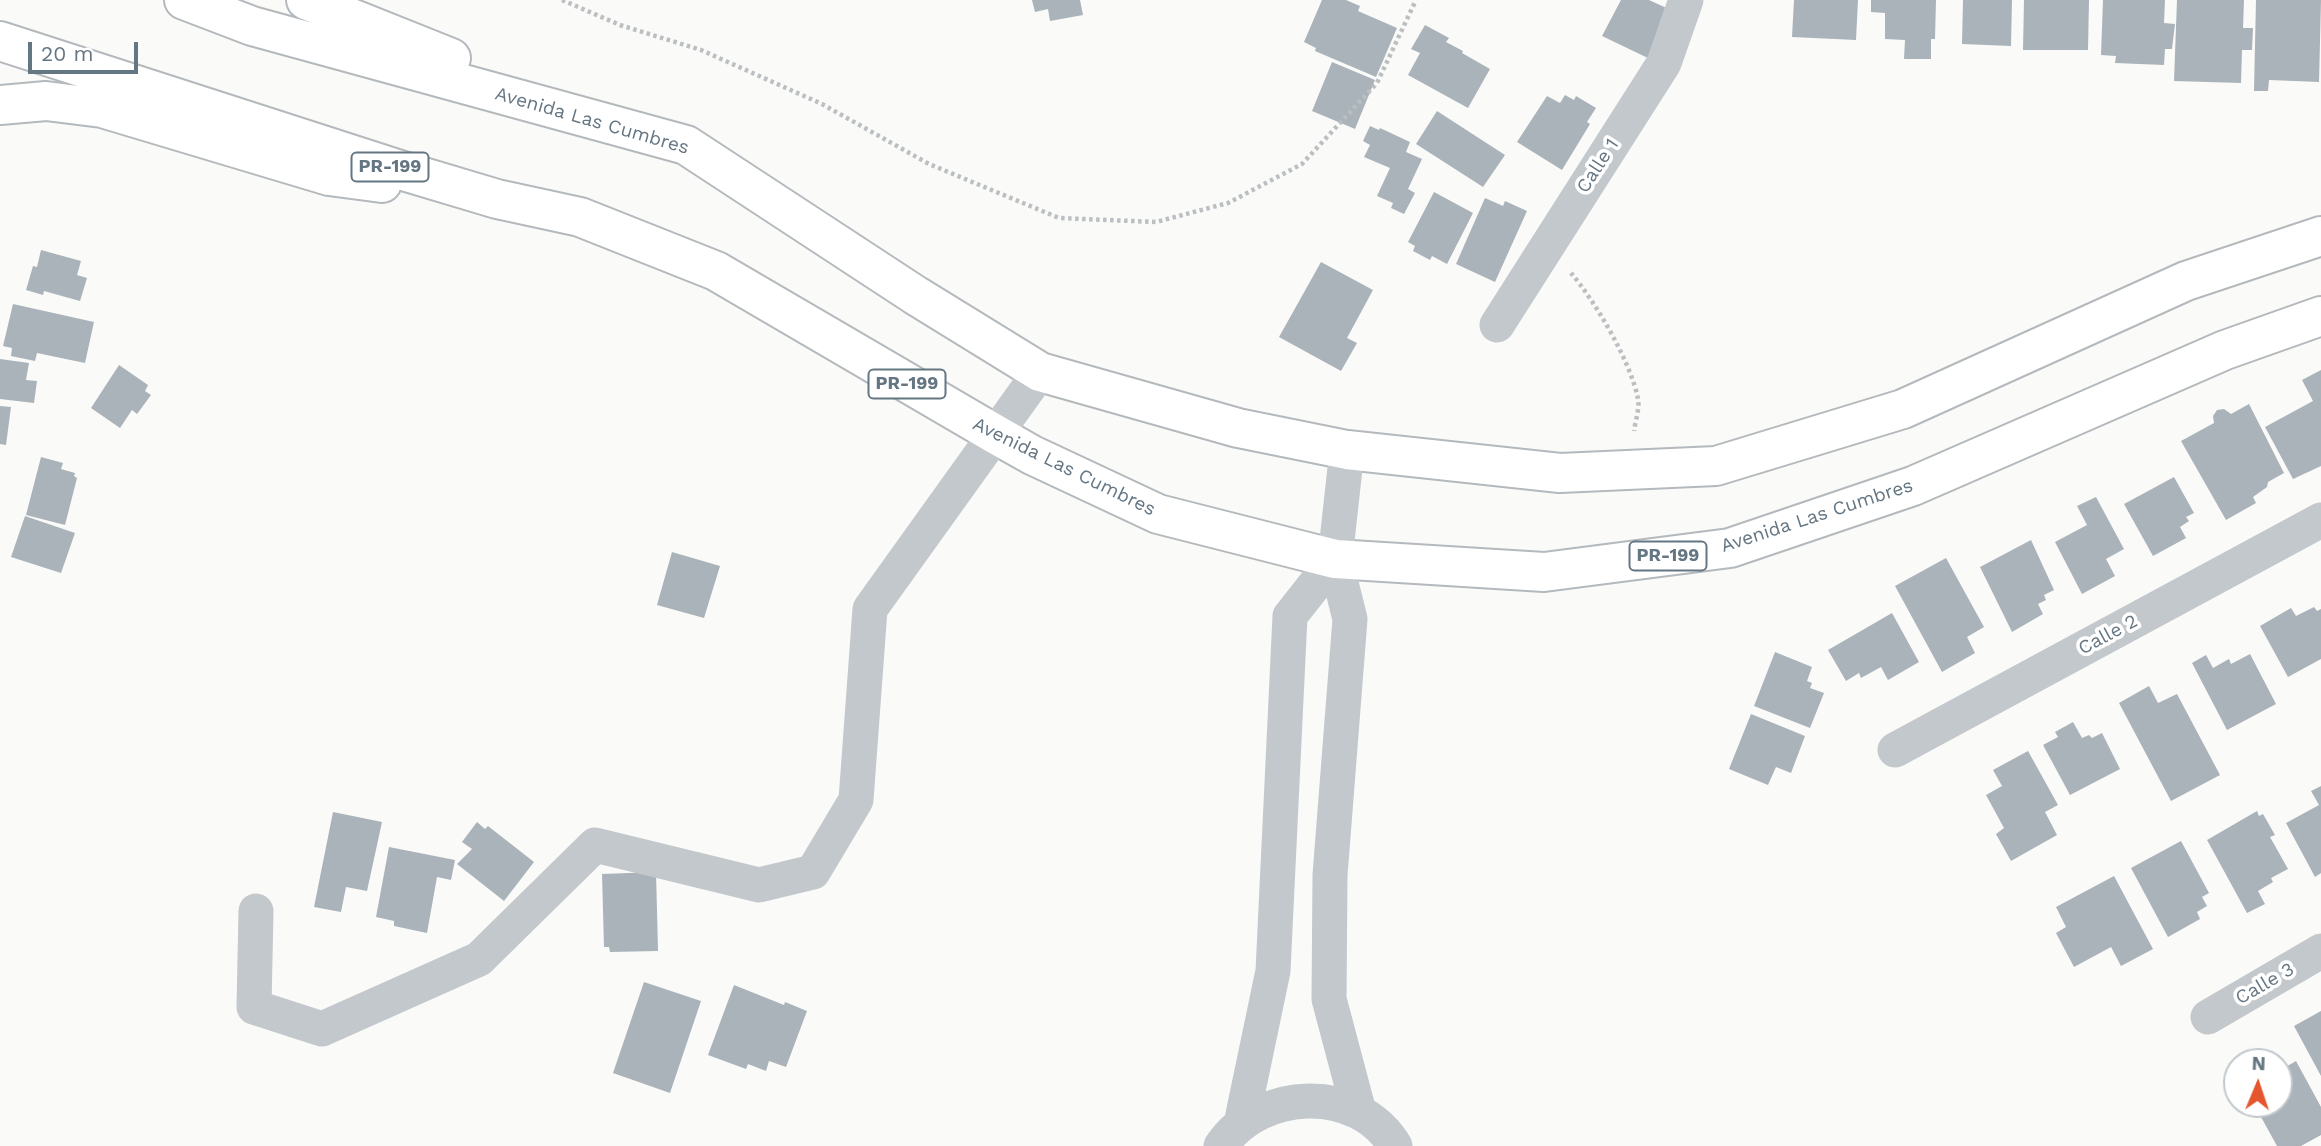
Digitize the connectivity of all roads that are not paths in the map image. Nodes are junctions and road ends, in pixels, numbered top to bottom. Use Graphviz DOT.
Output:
graph roads {
  1 [pos="184,0"];
  2 [pos="306,0"];
  3 [pos="1686,0"];
  4 [pos="0,41"];
  5 [pos="0,105"];
  6 [pos="622,127"];
  7 [pos="497,198"];
  8 [pos="2321,236"];
  9 [pos="2321,316"];
  10 [pos="1497,325"];
  11 [pos="1040,372"];
  12 [pos="995,434"];
  13 [pos="1347,450"];
  14 [pos="2321,520"];
  15 [pos="1335,559"];
  16 [pos="1895,750"];
  17 [pos="256,911"];
  18 [pos="2321,951"];
  19 [pos="2208,1017"];
  20 [pos="1359,1112"];
  21 [pos="1231,1135"];
  22 [pos="1395,1146"];
  1 -- 6 [label="highway, Avenida Las Cumbres"];
  2 -- 6 [label="highway"];
  3 -- 10 [label="street, Calle 1"];
  4 -- 7 [label="highway, Avenida Las Cumbres / PR-199"];
  5 -- 7 [label="highway"];
  6 -- 11 [label="highway, Avenida Las Cumbres"];
  7 -- 12 [label="highway, Avenida Las Cumbres / PR-199"];
  8 -- 13 [label="highway, Avenida Las Cumbres"];
  9 -- 15 [label="highway, Avenida Las Cumbres / PR-199"];
  11 -- 12 [label="street"];
  11 -- 13 [label="highway, Avenida Las Cumbres"];
  12 -- 15 [label="highway, Avenida Las Cumbres / PR-199"];
  12 -- 17 [label="street"];
  13 -- 15 [label="street"];
  14 -- 16 [label="street, Calle 2"];
  15 -- 20 [label="street"];
  15 -- 21 [label="street"];
  18 -- 19 [label="street, Calle 3"];
  20 -- 21 [label="street"];
  20 -- 22 [label="street"];
}
